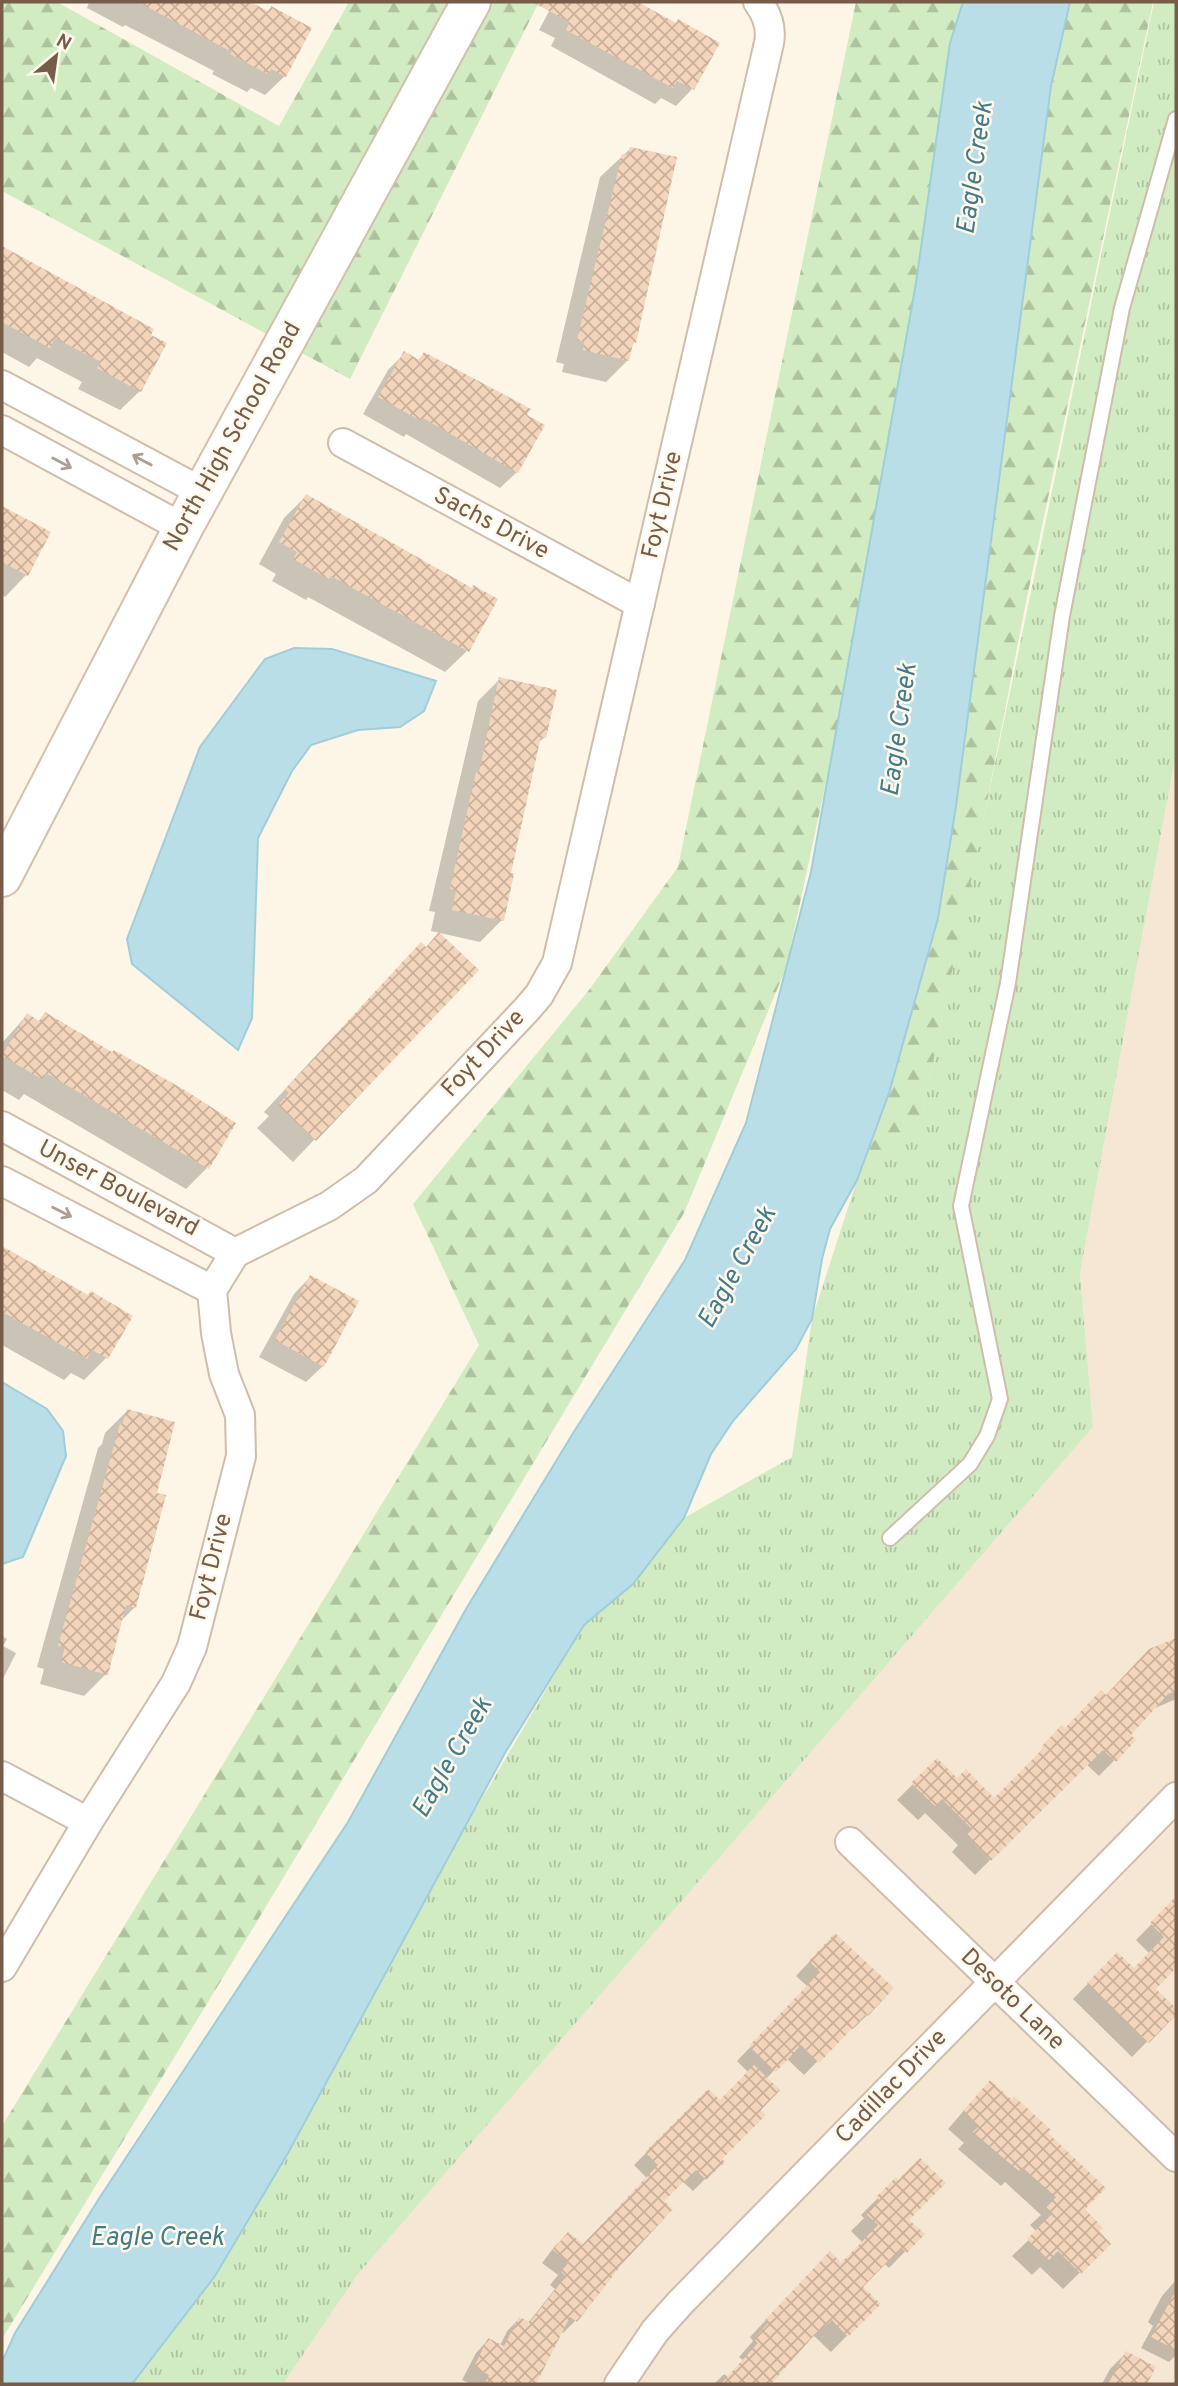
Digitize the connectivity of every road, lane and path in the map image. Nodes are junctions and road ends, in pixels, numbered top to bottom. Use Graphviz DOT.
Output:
graph roads {
  1 [pos="471,2"];
  2 [pos="758,2"];
  3 [pos="1176,119"];
  4 [pos="5,393"];
  5 [pos="2,430"];
  6 [pos="343,443"];
  7 [pos="202,492"];
  8 [pos="183,528"];
  9 [pos="640,604"];
  10 [pos="2,877"];
  11 [pos="2,1126"];
  12 [pos="2,1181"];
  13 [pos="235,1253"];
  14 [pos="212,1290"];
  15 [pos="890,1538"];
  16 [pos="2,1776"];
  17 [pos="1176,1797"];
  18 [pos="88,1822"];
  19 [pos="850,1842"];
  20 [pos="2,1967"];
  21 [pos="994,1983"];
  22 [pos="1176,2157"];
  23 [pos="619,2384"];
  1 -- 7 [label="street, North High School Road"];
  2 -- 9 [label="street, Foyt Drive"];
  3 -- 15 [label="lane"];
  7 -- 4 [label="street, one-way"];
  5 -- 8 [label="street, one-way"];
  6 -- 9 [label="street, Sachs Drive"];
  7 -- 8 [label="street, North High School Road"];
  8 -- 10 [label="street, North High School Road"];
  9 -- 13 [label="street, Foyt Drive"];
  11 -- 13 [label="street, Unser Boulevard"];
  12 -- 14 [label="street, Unser Boulevard, one-way"];
  13 -- 14 [label="street"];
  14 -- 18 [label="street, Foyt Drive"];
  16 -- 18 [label="street"];
  17 -- 21 [label="street, Cadillac Drive"];
  18 -- 20 [label="street, Foyt Drive"];
  19 -- 21 [label="street, Desoto Lane"];
  21 -- 22 [label="street, Desoto Lane"];
  21 -- 23 [label="street, Cadillac Drive"];
}
